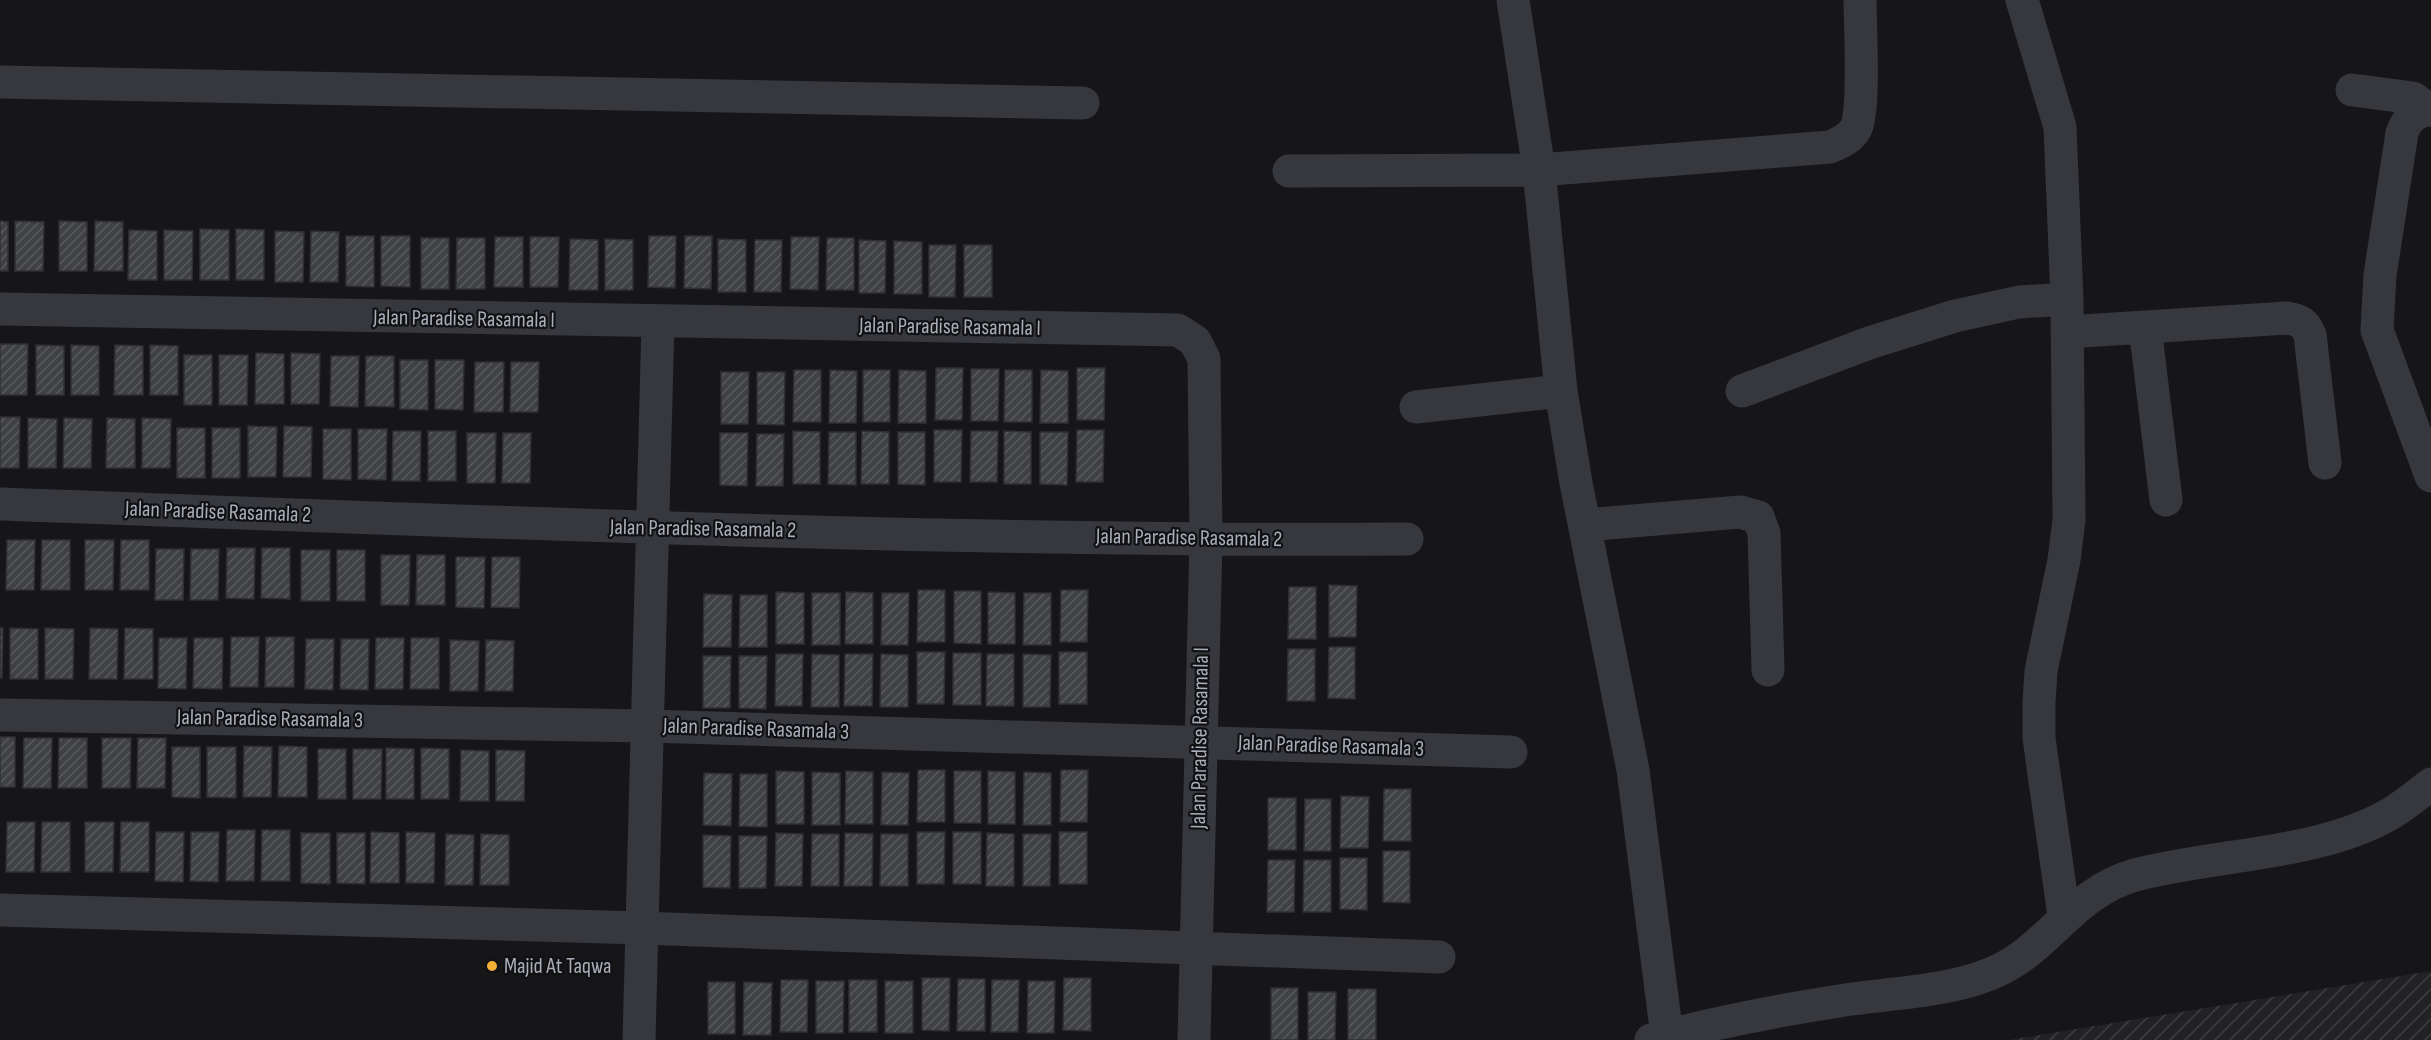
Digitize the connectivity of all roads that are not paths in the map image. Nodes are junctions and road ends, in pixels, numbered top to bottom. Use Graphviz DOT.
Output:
graph roads {
  1 [pos="1513,0"];
  2 [pos="1860,0"];
  3 [pos="2022,0"];
  4 [pos="0,82"];
  5 [pos="2352,90"];
  6 [pos="1083,103"];
  7 [pos="2429,110"];
  8 [pos="1539,170"];
  9 [pos="1288,171"];
  10 [pos="2067,299"];
  11 [pos="0,309"];
  12 [pos="658,322"];
  13 [pos="2145,327"];
  14 [pos="2067,332"];
  15 [pos="1561,391"];
  16 [pos="1742,391"];
  17 [pos="1416,407"];
  18 [pos="2325,463"];
  19 [pos="2431,476"];
  20 [pos="2166,500"];
  21 [pos="0,504"];
  22 [pos="1585,525"];
  23 [pos="654,528"];
  24 [pos="1407,538"];
  25 [pos="1206,540"];
  26 [pos="1768,670"];
  27 [pos="0,715"];
  28 [pos="648,726"];
  29 [pos="1199,742"];
  30 [pos="1511,752"];
  31 [pos="2431,784"];
  32 [pos="0,910"];
  33 [pos="2064,916"];
  34 [pos="642,928"];
  35 [pos="1195,949"];
  36 [pos="1439,957"];
  37 [pos="1659,1038"];
  38 [pos="639,1040"];
  39 [pos="1194,1040"];
  1 -- 8 [label="street"];
  2 -- 8 [label="street"];
  3 -- 10 [label="street"];
  4 -- 6 [label="street"];
  5 -- 7 [label="street"];
  7 -- 19 [label="street"];
  8 -- 9 [label="street"];
  8 -- 15 [label="street"];
  10 -- 14 [label="street"];
  10 -- 16 [label="street"];
  11 -- 12 [label="street, Jalan Paradise Rasamala I"];
  12 -- 23 [label="street"];
  12 -- 25 [label="street, Jalan Paradise Rasamala I"];
  13 -- 14 [label="street"];
  13 -- 18 [label="street"];
  13 -- 20 [label="street"];
  14 -- 33 [label="street"];
  15 -- 17 [label="street"];
  15 -- 22 [label="street"];
  21 -- 23 [label="street, Jalan Paradise Rasamala 2"];
  22 -- 26 [label="street"];
  22 -- 37 [label="street"];
  23 -- 25 [label="street, Jalan Paradise Rasamala 2"];
  23 -- 28 [label="street"];
  24 -- 25 [label="street, Jalan Paradise Rasamala 2"];
  25 -- 29 [label="street, Jalan Paradise Rasamala I"];
  27 -- 28 [label="street, Jalan Paradise Rasamala 3"];
  28 -- 29 [label="street, Jalan Paradise Rasamala 3"];
  28 -- 34 [label="street"];
  29 -- 30 [label="street, Jalan Paradise Rasamala 3"];
  29 -- 35 [label="street, Jalan Paradise Rasamala I"];
  31 -- 33 [label="street"];
  32 -- 34 [label="street"];
  33 -- 37 [label="street"];
  34 -- 35 [label="street"];
  34 -- 38 [label="street"];
  35 -- 36 [label="street"];
  35 -- 39 [label="street, Jalan Paradise Rasamala I"];
}
